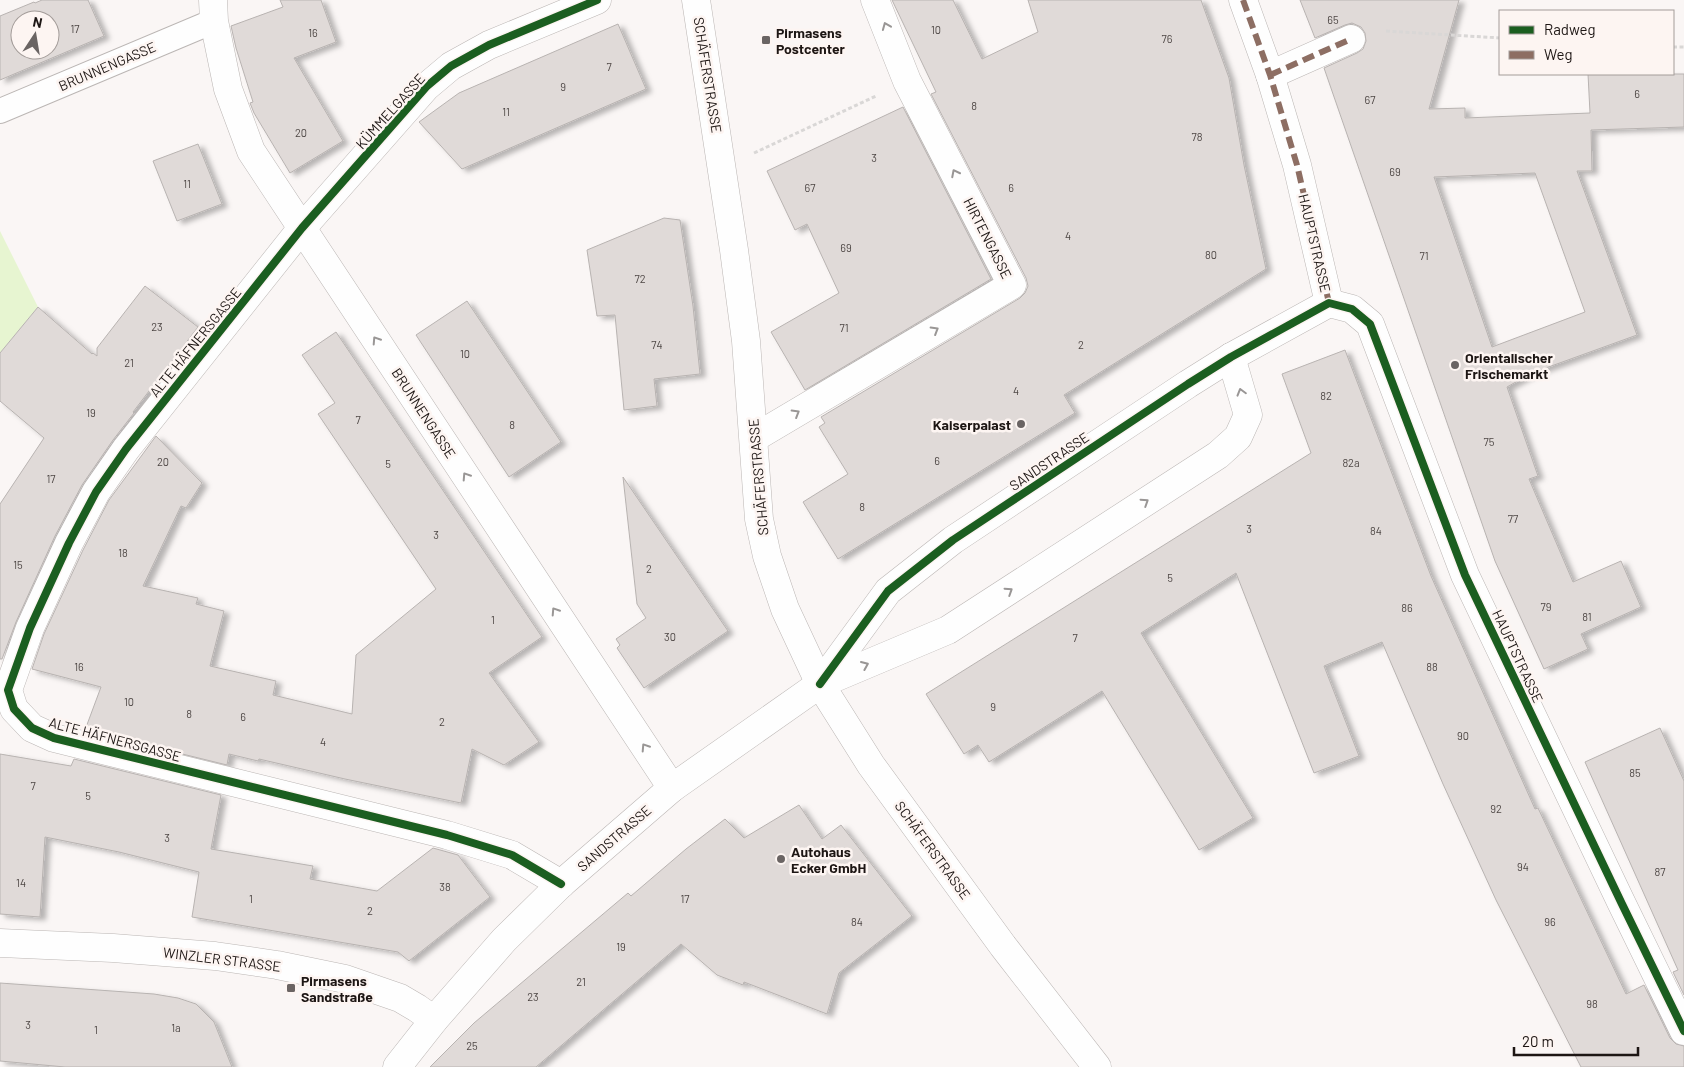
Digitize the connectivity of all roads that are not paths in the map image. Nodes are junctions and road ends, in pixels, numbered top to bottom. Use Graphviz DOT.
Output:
graph roads {
  1 [pos="597,0"];
  2 [pos="696,0"];
  3 [pos="875,0"];
  4 [pos="1243,0"];
  5 [pos="214,10"];
  6 [pos="1351,39"];
  7 [pos="1270,75"];
  8 [pos="0,112"];
  9 [pos="302,228"];
  10 [pos="1329,303"];
  11 [pos="1231,357"];
  12 [pos="754,438"];
  13 [pos="820,684"];
  14 [pos="4,688"];
  15 [pos="672,788"];
  16 [pos="561,884"];
  17 [pos="0,943"];
  18 [pos="434,1020"];
  19 [pos="1684,1032"];
  20 [pos="397,1067"];
  21 [pos="1097,1067"];
  1 -- 9 [label="street, KÜMMELGASSE"];
  2 -- 12 [label="street, SCHÄFERSTRASSE"];
  12 -- 3 [label="street, HIRTENGASSE, one-way"];
  4 -- 7 [label="street, HAUPTSTRASSE"];
  5 -- 8 [label="lane, BRUNNENGASSE"];
  5 -- 9 [label="street, BRUNNENGASSE"];
  6 -- 7 [label="street"];
  7 -- 10 [label="street, HAUPTSTRASSE"];
  9 -- 14 [label="street, ALTE HÄFNERSGASSE"];
  15 -- 9 [label="street, BRUNNENGASSE, one-way"];
  10 -- 11 [label="street, SANDSTRASSE"];
  10 -- 19 [label="street, HAUPTSTRASSE"];
  11 -- 13 [label="street, SANDSTRASSE"];
  13 -- 11 [label="street, SANDSTRASSE, one-way"];
  12 -- 13 [label="street, SCHÄFERSTRASSE"];
  13 -- 15 [label="street, SANDSTRASSE"];
  13 -- 21 [label="street, SCHÄFERSTRASSE"];
  14 -- 16 [label="street, ALTE HÄFNERSGASSE"];
  15 -- 16 [label="street, SANDSTRASSE"];
  16 -- 18 [label="street, SANDSTRASSE"];
  17 -- 18 [label="street, WINZLER STRASSE"];
  18 -- 20 [label="street, SANDSTRASSE"];
}
